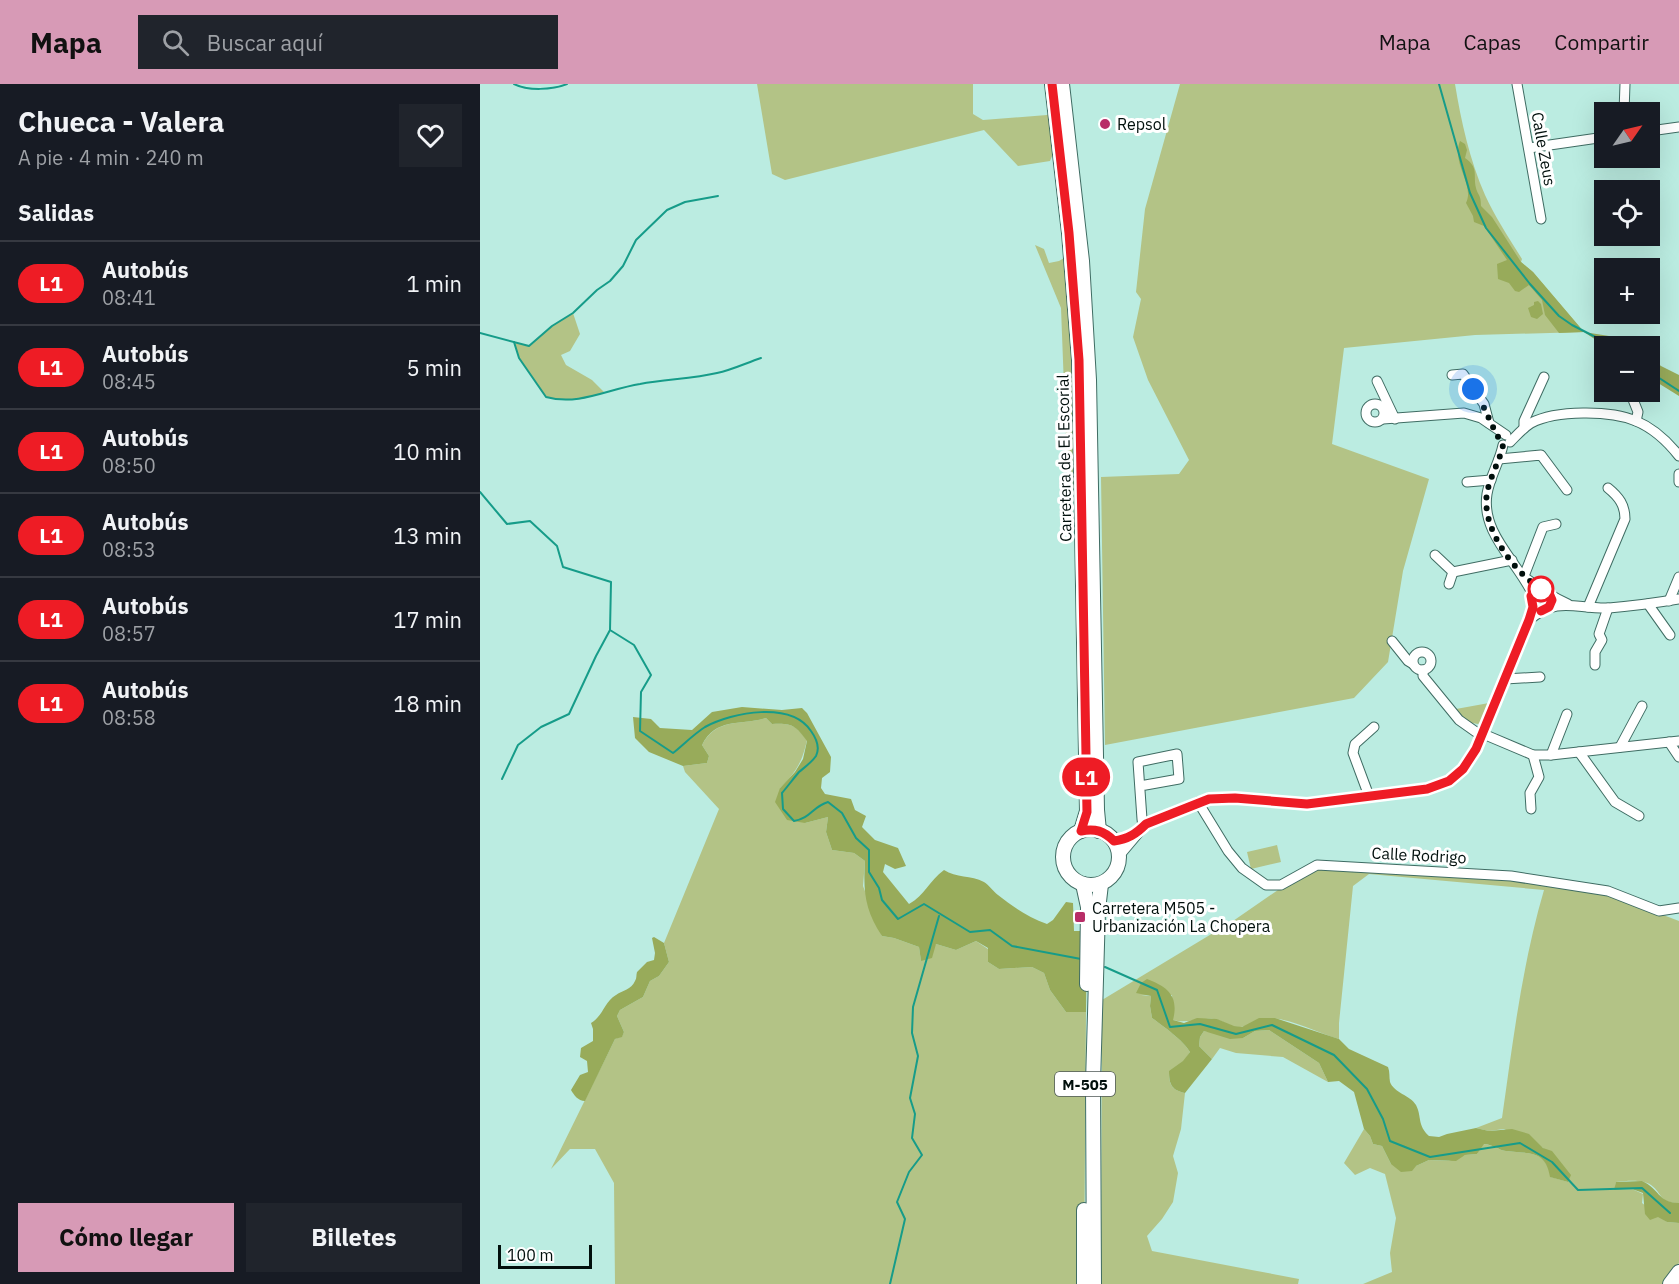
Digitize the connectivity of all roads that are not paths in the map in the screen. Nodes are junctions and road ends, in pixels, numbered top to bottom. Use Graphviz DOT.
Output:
graph roads {
  1 [pos="1052,84"];
  2 [pos="1062,84"];
  3 [pos="1517,84"];
  4 [pos="1625,84"];
  5 [pos="1624,102"];
  6 [pos="1679,127"];
  7 [pos="1660,130"];
  8 [pos="1594,139"];
  9 [pos="1529,148"];
  10 [pos="1541,219"];
  11 [pos="1452,375"];
  12 [pos="1544,377"];
  13 [pos="1377,381"];
  14 [pos="1634,402"];
  15 [pos="1383,419"];
  16 [pos="1395,419"];
  17 [pos="1636,421"];
  18 [pos="1490,424"];
  19 [pos="1522,430"];
  20 [pos="1504,444"];
  21 [pos="1679,456"];
  22 [pos="1679,474"];
  23 [pos="1491,480"];
  24 [pos="1467,482"];
  25 [pos="1679,482"];
  26 [pos="1608,488"];
  27 [pos="1567,490"];
  28 [pos="1556,524"];
  29 [pos="1435,555"];
  30 [pos="1512,560"];
  31 [pos="1453,572"];
  32 [pos="1524,576"];
  33 [pos="1679,577"];
  34 [pos="1449,584"];
  35 [pos="1536,591"];
  36 [pos="1551,596"];
  37 [pos="1674,600"];
  38 [pos="1648,604"];
  39 [pos="1570,605"];
  40 [pos="1587,607"];
  41 [pos="1541,608"];
  42 [pos="1608,608"];
  43 [pos="1670,635"];
  44 [pos="1392,641"];
  45 [pos="1413,664"];
  46 [pos="1595,665"];
  47 [pos="1423,670"];
  48 [pos="1540,677"];
  49 [pos="1504,679"];
  50 [pos="1642,706"];
  51 [pos="1568,714"];
  52 [pos="1374,727"];
  53 [pos="1482,734"];
  54 [pos="1674,741"];
  55 [pos="1620,747"];
  56 [pos="1579,752"];
  57 [pos="1533,755"];
  58 [pos="1551,755"];
  59 [pos="1679,757"];
  60 [pos="1140,786"];
  61 [pos="1369,796"];
  62 [pos="1198,802"];
  63 [pos="1531,809"];
  64 [pos="1639,816"];
  65 [pos="1141,830"];
  66 [pos="1081,831"];
  67 [pos="1099,831"];
  68 [pos="1114,841"];
  69 [pos="1119,856"];
  70 [pos="1083,884"];
  71 [pos="1101,884"];
  72 [pos="1679,908"];
  73 [pos="1679,1272"];
  74 [pos="1084,1284"];
  75 [pos="1094,1284"];
  76 [pos="1670,1284"];
  1 -- 66 [label="highway, Carretera de El Escorial"];
  2 -- 67 [label="highway, Carretera de El Escorial"];
  3 -- 9 [label="street, Calle Zeus"];
  4 -- 5 [label="street"];
  6 -- 7 [label="street"];
  8 -- 9 [label="street"];
  9 -- 10 [label="street, Calle Zeus"];
  11 -- 18 [label="street"];
  12 -- 19 [label="street"];
  13 -- 16 [label="street"];
  14 -- 17 [label="street"];
  15 -- 16 [label="street"];
  16 -- 18 [label="street"];
  17 -- 19 [label="street"];
  17 -- 21 [label="street"];
  18 -- 20 [label="street"];
  19 -- 20 [label="street"];
  20 -- 23 [label="street"];
  20 -- 27 [label="street"];
  22 -- 25 [label="street"];
  23 -- 24 [label="street"];
  23 -- 30 [label="street"];
  26 -- 40 [label="street"];
  28 -- 32 [label="street"];
  29 -- 31 [label="street"];
  30 -- 31 [label="street"];
  30 -- 32 [label="street"];
  31 -- 34 [label="street"];
  32 -- 35 [label="street"];
  33 -- 37 [label="street"];
  35 -- 36 [label="street"];
  35 -- 41 [label="street"];
  36 -- 39 [label="street"];
  36 -- 41 [label="street"];
  37 -- 38 [label="street"];
  38 -- 42 [label="street"];
  38 -- 43 [label="street"];
  39 -- 40 [label="street"];
  39 -- 41 [label="street"];
  40 -- 42 [label="street"];
  41 -- 49 [label="street"];
  42 -- 46 [label="street"];
  44 -- 45 [label="street"];
  45 -- 47 [label="street"];
  45 -- 47 [label="street"];
  47 -- 53 [label="street"];
  48 -- 49 [label="street"];
  49 -- 53 [label="street"];
  50 -- 55 [label="street"];
  51 -- 58 [label="street"];
  52 -- 61 [label="street"];
  53 -- 57 [label="street"];
  53 -- 61 [label="street"];
  54 -- 55 [label="street"];
  54 -- 59 [label="street"];
  55 -- 56 [label="street"];
  56 -- 58 [label="street"];
  56 -- 64 [label="street"];
  57 -- 58 [label="street"];
  57 -- 63 [label="street"];
  60 -- 60 [label="street"];
  60 -- 65 [label="street"];
  61 -- 62 [label="street"];
  62 -- 65 [label="street"];
  62 -- 72 [label="street, Calle Rodrigo"];
  65 -- 68 [label="street"];
  65 -- 69 [label="street"];
  66 -- 67 [label="highway"];
  66 -- 70 [label="highway"];
  67 -- 68 [label="highway"];
  68 -- 69 [label="highway"];
  69 -- 71 [label="highway"];
  70 -- 71 [label="highway"];
  70 -- 74 [label="highway, M-505"];
  71 -- 75 [label="highway, M-505"];
  73 -- 76 [label="highway"];
}
